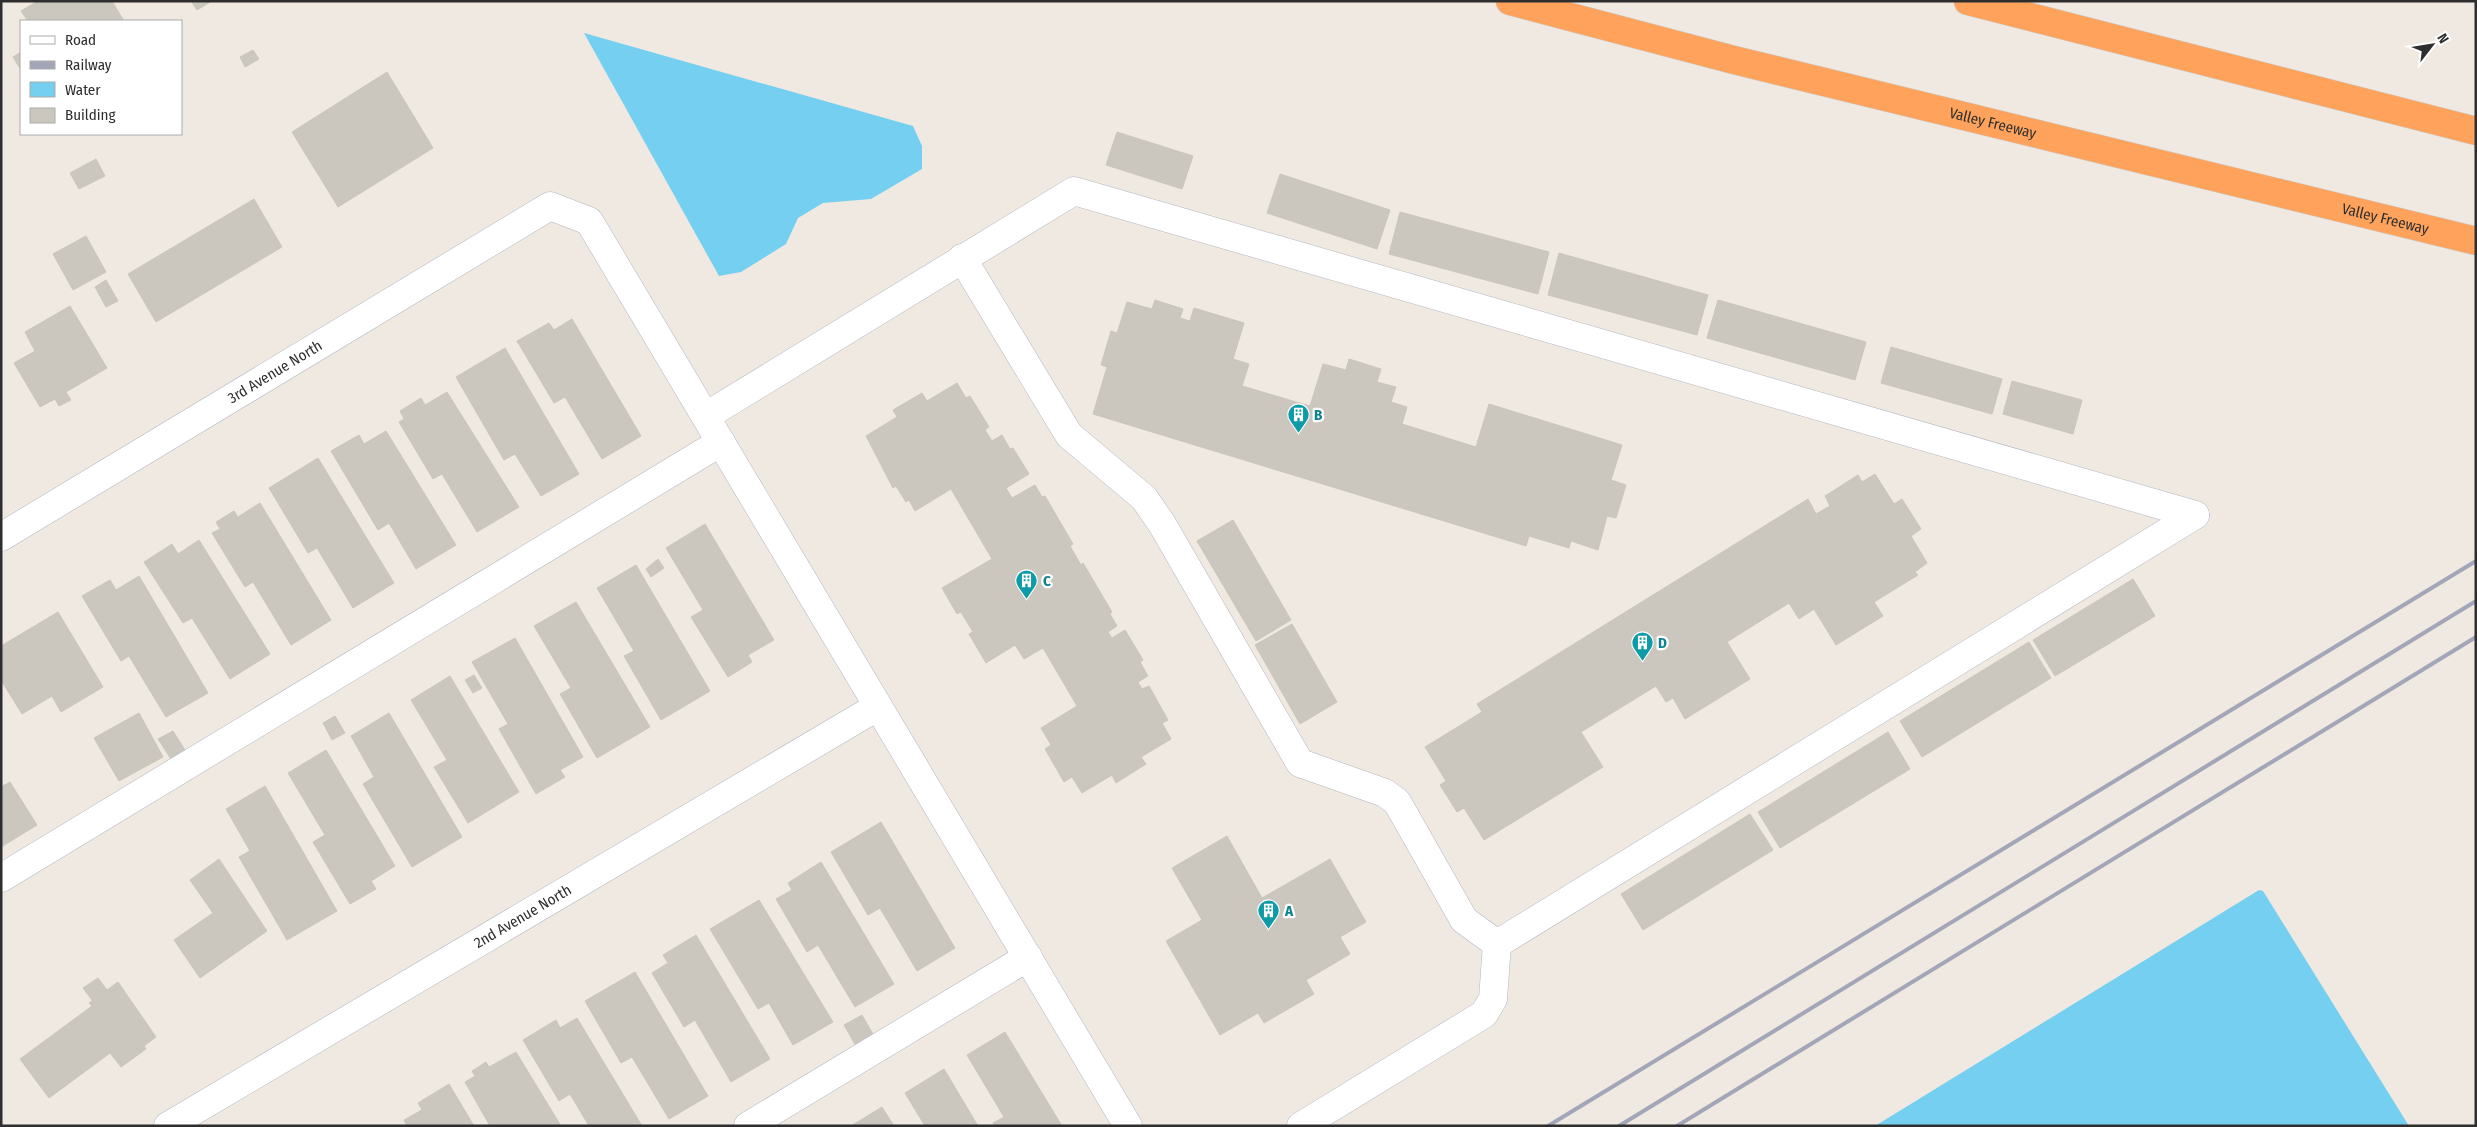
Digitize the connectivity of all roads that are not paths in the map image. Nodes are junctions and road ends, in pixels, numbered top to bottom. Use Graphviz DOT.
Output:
graph roads {
  1 [pos="1510,1"];
  2 [pos="1968,1"];
  3 [pos="2476,131"];
  4 [pos="2476,241"];
  5 [pos="962,258"];
  6 [pos="706,416"];
  7 [pos="721,442"];
  8 [pos="1,537"];
  9 [pos="878,707"];
  10 [pos="1,878"];
  11 [pos="1497,944"];
  12 [pos="1028,957"];
  13 [pos="168,1126"];
  14 [pos="748,1126"];
  15 [pos="1128,1126"];
  16 [pos="1302,1126"];
  1 -- 4 [label="highway, Valley Freeway"];
  2 -- 3 [label="highway"];
  5 -- 6 [label="street"];
  5 -- 11 [label="street"];
  5 -- 11 [label="street"];
  6 -- 7 [label="street"];
  6 -- 8 [label="street, 3rd Avenue North"];
  7 -- 9 [label="street"];
  7 -- 10 [label="street"];
  9 -- 12 [label="street"];
  9 -- 13 [label="street, 2nd Avenue North"];
  11 -- 16 [label="street"];
  12 -- 14 [label="street"];
  12 -- 15 [label="street"];
}
